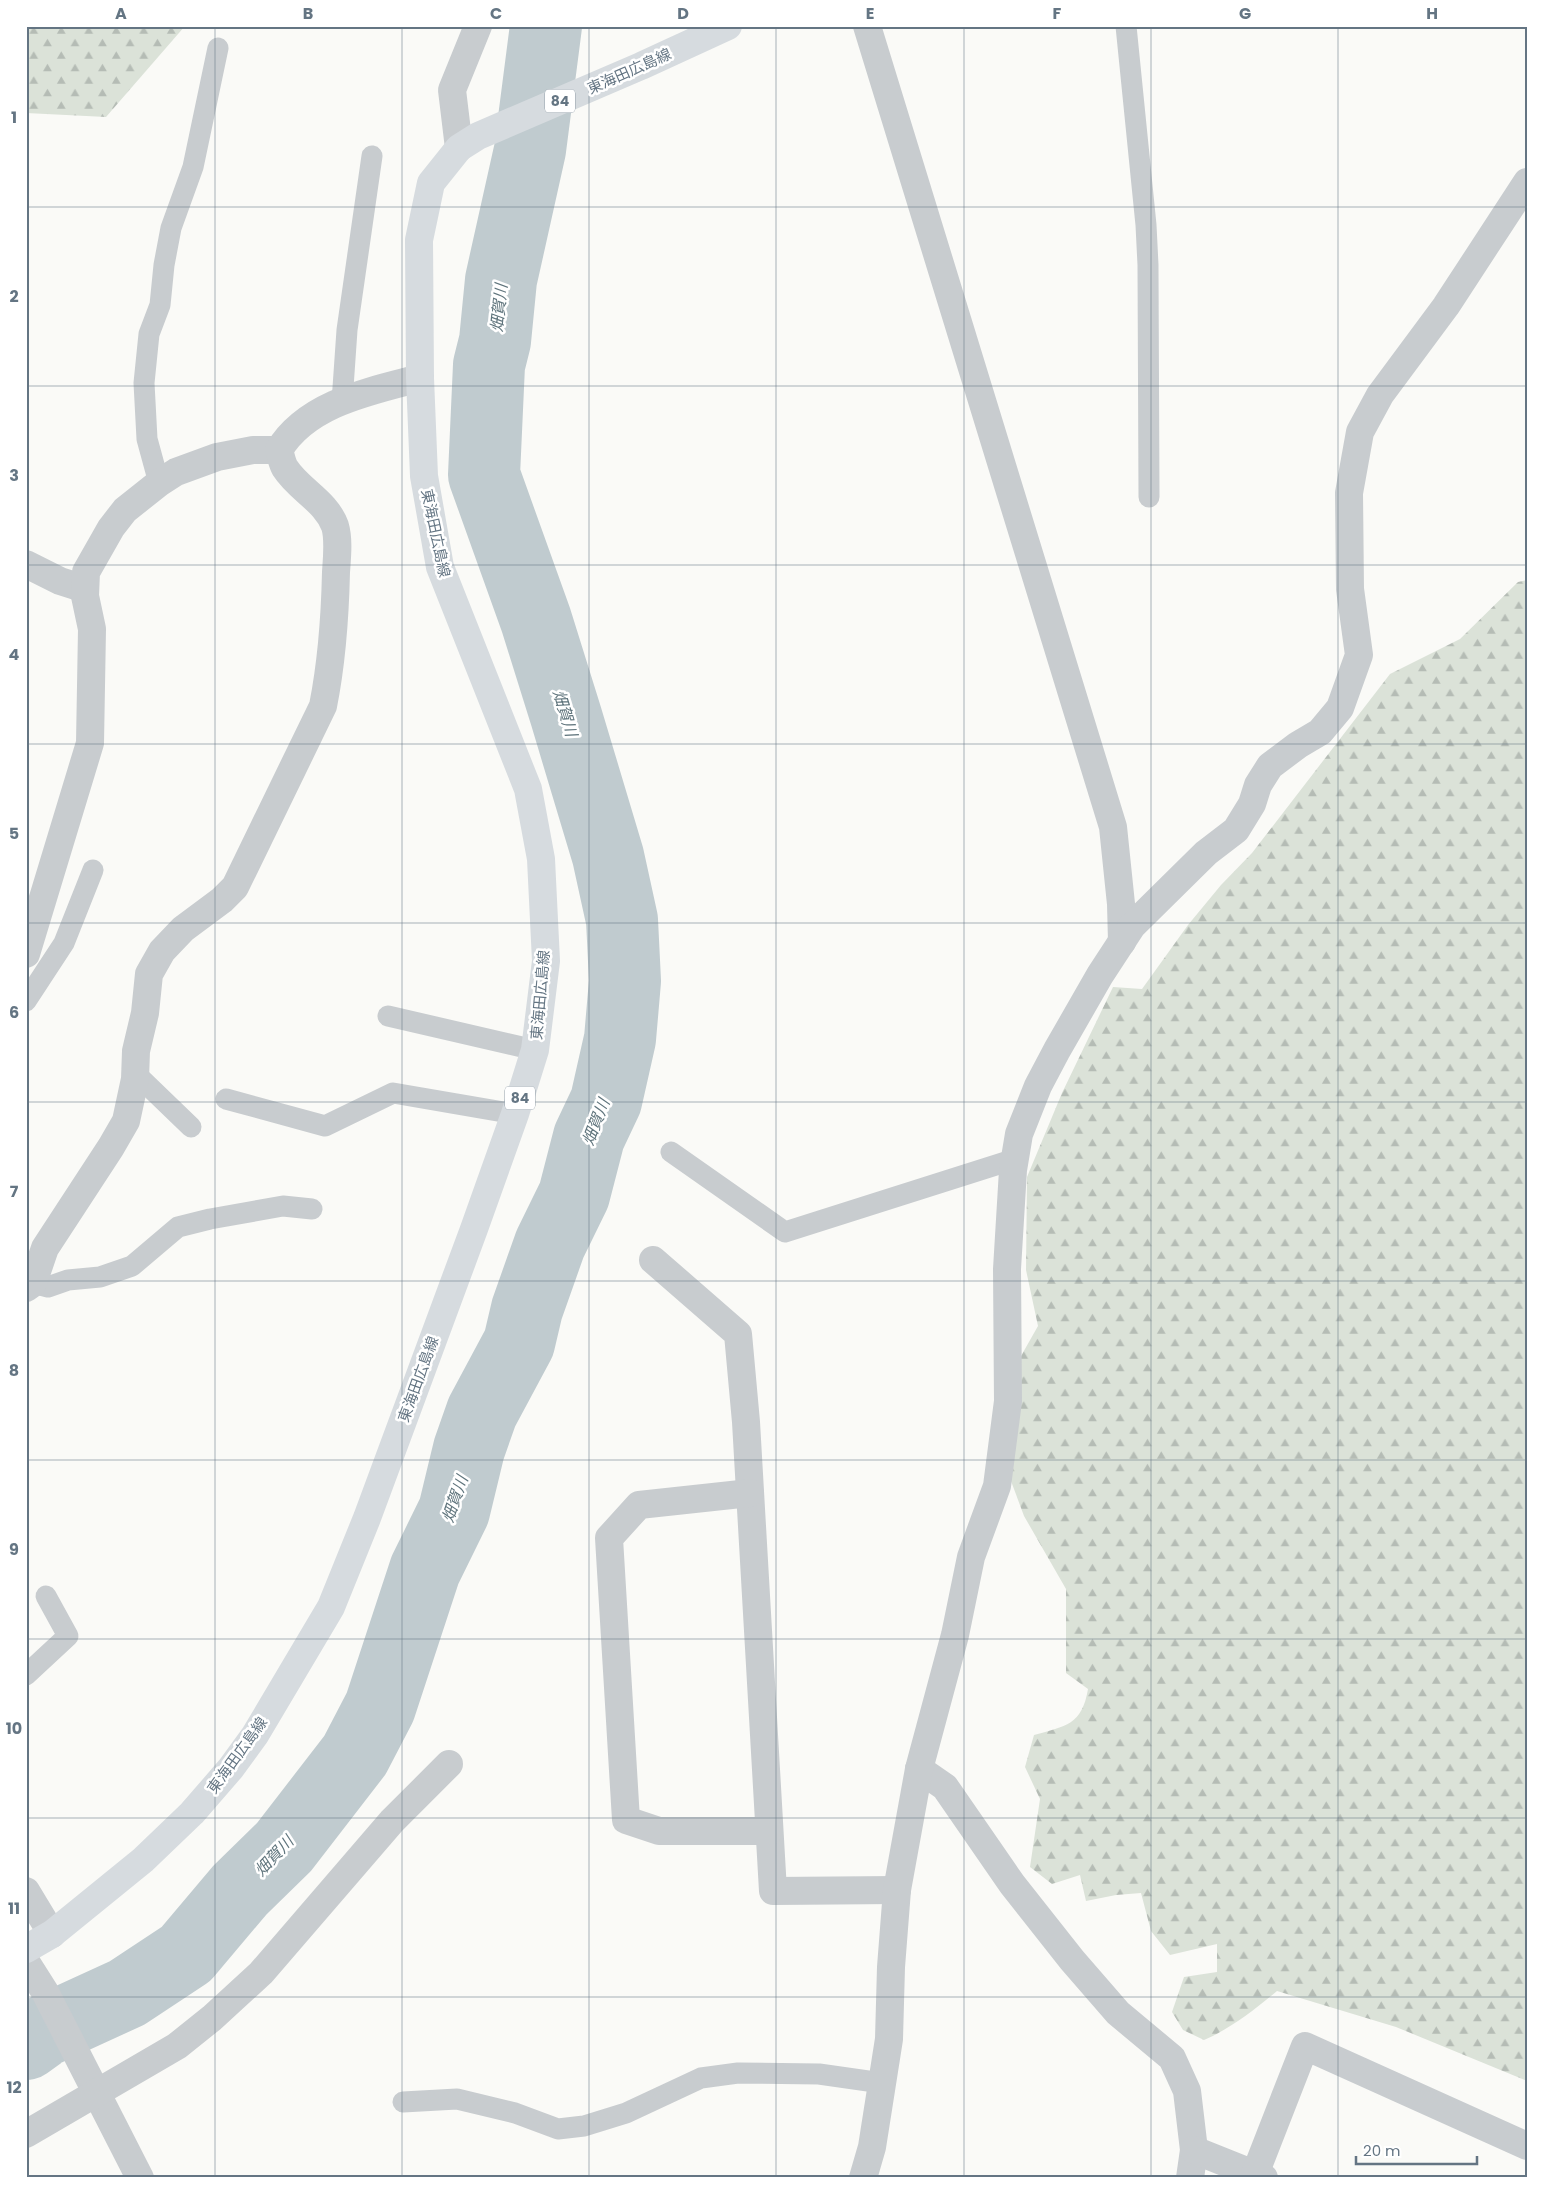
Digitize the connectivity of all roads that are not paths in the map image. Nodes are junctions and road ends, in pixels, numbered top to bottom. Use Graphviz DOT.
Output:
graph roads {
  1 [pos="478,26"];
  2 [pos="728,26"];
  3 [pos="867,26"];
  4 [pos="1126,26"];
  5 [pos="218,48"];
  6 [pos="469,142"];
  7 [pos="372,156"];
  8 [pos="1527,182"];
  9 [pos="420,378"];
  10 [pos="342,402"];
  11 [pos="279,450"];
  12 [pos="159,483"];
  13 [pos="1149,497"];
  14 [pos="26,564"];
  15 [pos="85,589"];
  16 [pos="93,870"];
  17 [pos="1122,942"];
  18 [pos="26,954"];
  19 [pos="26,1001"];
  20 [pos="388,1016"];
  21 [pos="535,1050"];
  22 [pos="135,1073"];
  23 [pos="226,1100"];
  24 [pos="515,1114"];
  25 [pos="191,1127"];
  26 [pos="670,1152"];
  27 [pos="1015,1159"];
  28 [pos="312,1209"];
  29 [pos="653,1260"];
  30 [pos="28,1286"];
  31 [pos="750,1493"];
  32 [pos="46,1596"];
  33 [pos="26,1675"];
  34 [pos="449,1764"];
  35 [pos="919,1769"];
  36 [pos="769,1831"];
  37 [pos="897,1890"];
  38 [pos="26,1891"];
  39 [pos="52,1934"];
  40 [pos="26,1950"];
  41 [pos="26,1962"];
  42 [pos="882,2083"];
  43 [pos="94,2087"];
  44 [pos="403,2102"];
  45 [pos="26,2134"];
  46 [pos="1527,2146"];
  47 [pos="1194,2150"];
  48 [pos="1260,2176"];
  49 [pos="140,2178"];
  50 [pos="863,2178"];
  51 [pos="1190,2178"];
  1 -- 6 [label="street"];
  2 -- 6 [label="main road, 東海田広島線 / 84"];
  3 -- 17 [label="street"];
  4 -- 13 [label="lane"];
  5 -- 12 [label="lane"];
  6 -- 9 [label="main road, 東海田広島線 / 84"];
  7 -- 10 [label="lane"];
  8 -- 17 [label="street"];
  9 -- 10 [label="street"];
  9 -- 21 [label="main road, 東海田広島線 / 84"];
  10 -- 11 [label="street"];
  11 -- 12 [label="street"];
  11 -- 22 [label="street"];
  12 -- 15 [label="street"];
  14 -- 15 [label="street"];
  15 -- 18 [label="street"];
  16 -- 19 [label="lane"];
  17 -- 27 [label="street"];
  20 -- 21 [label="lane"];
  21 -- 24 [label="main road, 東海田広島線 / 84"];
  22 -- 25 [label="lane"];
  22 -- 30 [label="street"];
  23 -- 24 [label="lane"];
  24 -- 39 [label="main road, 東海田広島線 / 84"];
  26 -- 27 [label="lane"];
  27 -- 35 [label="street"];
  28 -- 30 [label="lane"];
  29 -- 31 [label="street"];
  31 -- 36 [label="street"];
  31 -- 36 [label="street"];
  32 -- 33 [label="lane"];
  34 -- 43 [label="street"];
  35 -- 37 [label="street"];
  35 -- 47 [label="street"];
  36 -- 37 [label="street"];
  37 -- 42 [label="street"];
  38 -- 39 [label="street"];
  39 -- 40 [label="main road, 東海田広島線 / 84"];
  41 -- 43 [label="street"];
  42 -- 44 [label="lane"];
  42 -- 50 [label="street"];
  43 -- 45 [label="street"];
  43 -- 49 [label="street"];
  46 -- 48 [label="street"];
  47 -- 48 [label="street"];
  47 -- 51 [label="street"];
}
